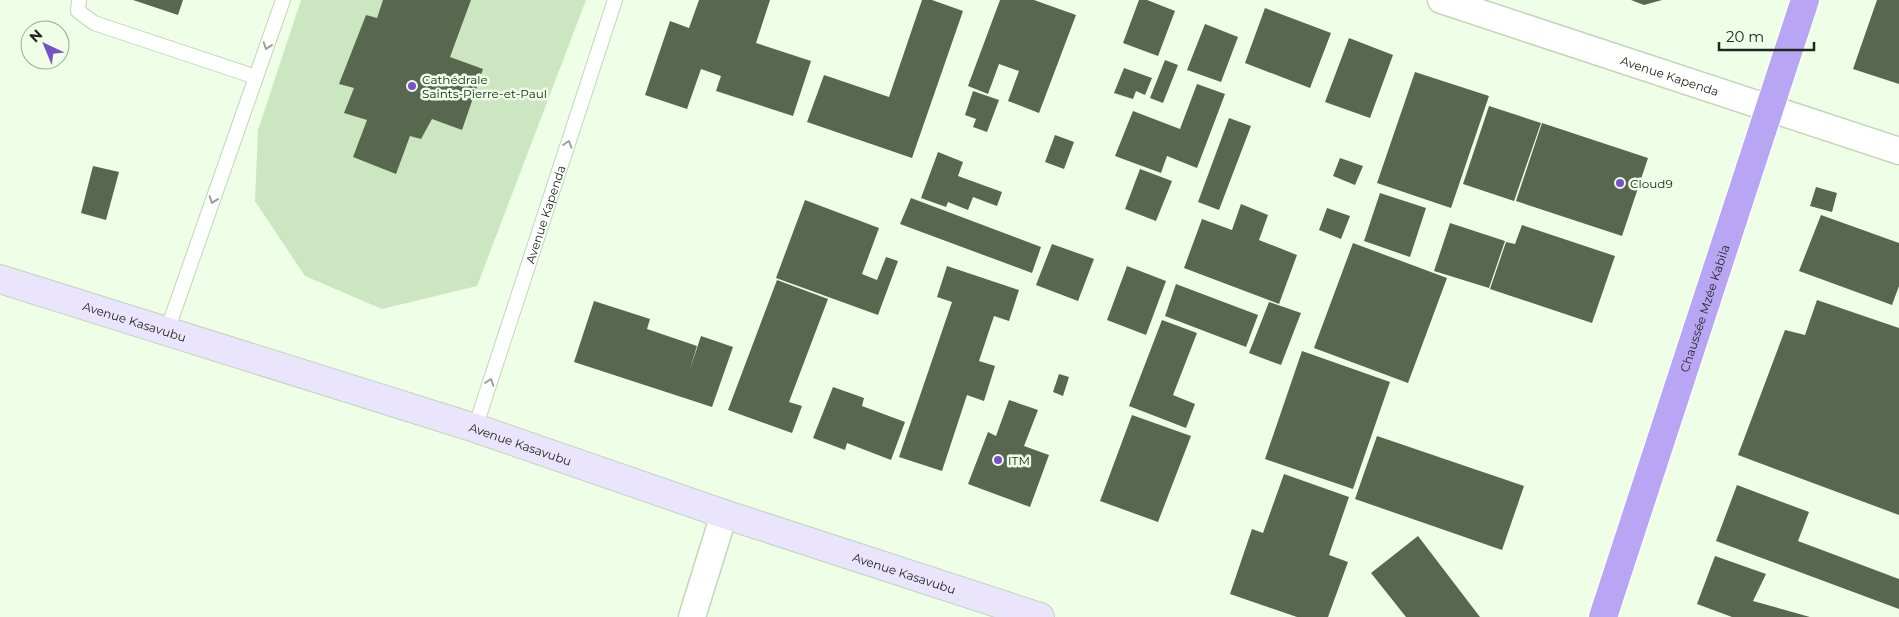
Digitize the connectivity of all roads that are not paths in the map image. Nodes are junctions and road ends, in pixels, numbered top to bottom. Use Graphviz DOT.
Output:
graph roads {
  1 [pos="79,0"];
  2 [pos="283,0"];
  3 [pos="615,0"];
  4 [pos="1441,0"];
  5 [pos="1804,0"];
  6 [pos="256,77"];
  7 [pos="1769,108"];
  8 [pos="1899,152"];
  9 [pos="0,279"];
  10 [pos="167,331"];
  11 [pos="475,428"];
  12 [pos="724,514"];
  13 [pos="692,617"];
  14 [pos="1040,617"];
  15 [pos="1603,617"];
  1 -- 6 [label="lane"];
  2 -- 6 [label="lane, one-way"];
  11 -- 3 [label="lane, Avenue Kapenda, one-way"];
  4 -- 7 [label="street, Avenue Kapenda"];
  5 -- 7 [label="highway, Chaussée Mzée Kabila"];
  6 -- 10 [label="lane, one-way"];
  7 -- 8 [label="street, Avenue Kapenda"];
  7 -- 15 [label="highway, Chaussée Mzée Kabila"];
  9 -- 10 [label="main road, Avenue Kasavubu"];
  10 -- 11 [label="main road, Avenue Kasavubu"];
  11 -- 12 [label="main road, Avenue Kasavubu"];
  12 -- 13 [label="street"];
  12 -- 14 [label="main road, Avenue Kasavubu"];
}
